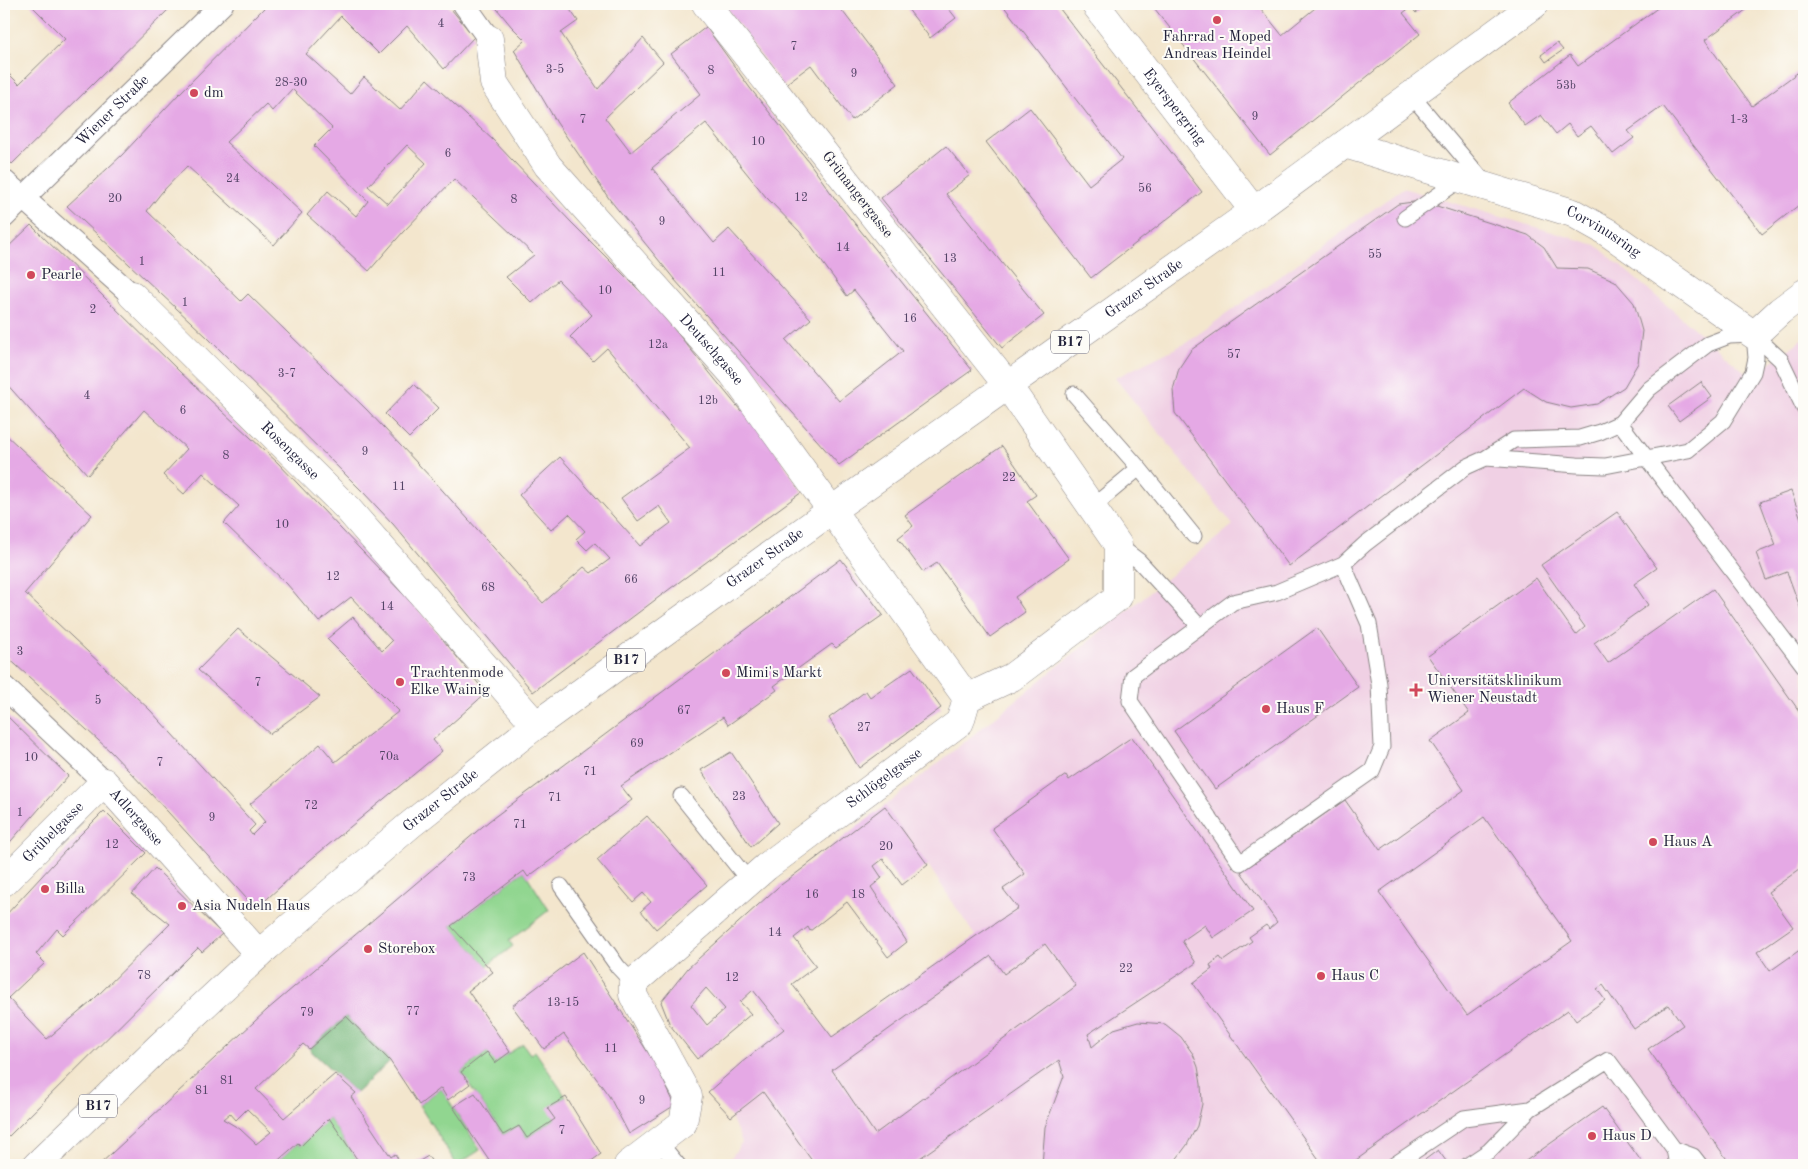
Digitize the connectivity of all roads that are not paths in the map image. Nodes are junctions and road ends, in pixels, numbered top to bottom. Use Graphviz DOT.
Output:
graph roads {
  1 [pos="222,4"];
  2 [pos="464,4"];
  3 [pos="706,4"];
  4 [pos="1095,4"];
  5 [pos="1535,4"];
  6 [pos="489,38"];
  7 [pos="1412,96"];
  8 [pos="1345,144"];
  9 [pos="1460,180"];
  10 [pos="4,181"];
  11 [pos="1491,189"];
  12 [pos="23,198"];
  13 [pos="1254,211"];
  14 [pos="4,217"];
  15 [pos="1405,218"];
  16 [pos="1804,293"];
  17 [pos="132,295"];
  18 [pos="1754,335"];
  19 [pos="1008,386"];
  20 [pos="1074,394"];
  21 [pos="1804,408"];
  22 [pos="1620,423"];
  23 [pos="1645,457"];
  24 [pos="1486,458"];
  25 [pos="1139,468"];
  26 [pos="1091,508"];
  27 [pos="832,510"];
  28 [pos="1194,536"];
  29 [pos="1118,545"];
  30 [pos="1343,564"];
  31 [pos="1200,627"];
  32 [pos="1804,666"];
  33 [pos="4,687"];
  34 [pos="967,698"];
  35 [pos="536,726"];
  36 [pos="104,782"];
  37 [pos="681,796"];
  38 [pos="749,881"];
  39 [pos="4,882"];
  40 [pos="561,886"];
  41 [pos="259,954"];
  42 [pos="633,983"];
  43 [pos="1530,1109"];
  44 [pos="659,1142"];
  45 [pos="1674,1148"];
  46 [pos="37,1165"];
  47 [pos="628,1165"];
  48 [pos="678,1165"];
  49 [pos="1394,1165"];
  50 [pos="1468,1165"];
  51 [pos="1677,1165"];
  52 [pos="1700,1165"];
  1 -- 12 [label="street, Wiener Straße"];
  2 -- 6 [label="street, Deutschgasse"];
  3 -- 19 [label="street, Grünangergasse"];
  4 -- 13 [label="street, Eyerspergring"];
  5 -- 7 [label="street, Grazer Straße / B17"];
  6 -- 27 [label="street, Deutschgasse"];
  7 -- 8 [label="street, Grazer Straße / B17"];
  7 -- 11 [label="lane"];
  8 -- 9 [label="street, Corvinusring"];
  8 -- 13 [label="street, Grazer Straße / B17"];
  9 -- 11 [label="street, Corvinusring"];
  9 -- 15 [label="lane"];
  10 -- 12 [label="street, Rosengasse"];
  11 -- 18 [label="street, Corvinusring"];
  12 -- 14 [label="street, Wiener Straße"];
  12 -- 17 [label="street, Rosengasse"];
  13 -- 19 [label="street, Grazer Straße / B17"];
  16 -- 18 [label="street"];
  17 -- 35 [label="street, Rosengasse"];
  18 -- 21 [label="lane, Corvinusring"];
  18 -- 22 [label="lane"];
  18 -- 23 [label="lane"];
  19 -- 26 [label="street"];
  19 -- 27 [label="street, Grazer Straße / B17"];
  20 -- 25 [label="lane"];
  22 -- 23 [label="lane"];
  22 -- 24 [label="lane"];
  23 -- 24 [label="lane"];
  23 -- 32 [label="lane"];
  24 -- 30 [label="lane"];
  25 -- 26 [label="lane"];
  25 -- 28 [label="lane"];
  26 -- 29 [label="street"];
  27 -- 34 [label="street, Deutschgasse"];
  27 -- 35 [label="street, Grazer Straße / B17"];
  29 -- 31 [label="lane"];
  29 -- 34 [label="street"];
  30 -- 31 [label="lane"];
  30 -- 31 [label="lane"];
  33 -- 36 [label="street, Adlergasse"];
  34 -- 38 [label="street, Schlögelgasse"];
  35 -- 41 [label="street, Grazer Straße / B17"];
  36 -- 39 [label="street, Grübelgasse"];
  36 -- 41 [label="street, Adlergasse"];
  37 -- 38 [label="lane"];
  38 -- 42 [label="street, Schlögelgasse"];
  40 -- 42 [label="lane"];
  41 -- 46 [label="street, Grazer Straße / B17"];
  42 -- 44 [label="street"];
  43 -- 45 [label="lane"];
  43 -- 49 [label="lane"];
  43 -- 50 [label="lane"];
  44 -- 47 [label="street"];
  44 -- 48 [label="lane"];
  45 -- 51 [label="lane"];
  45 -- 52 [label="lane"];
}
